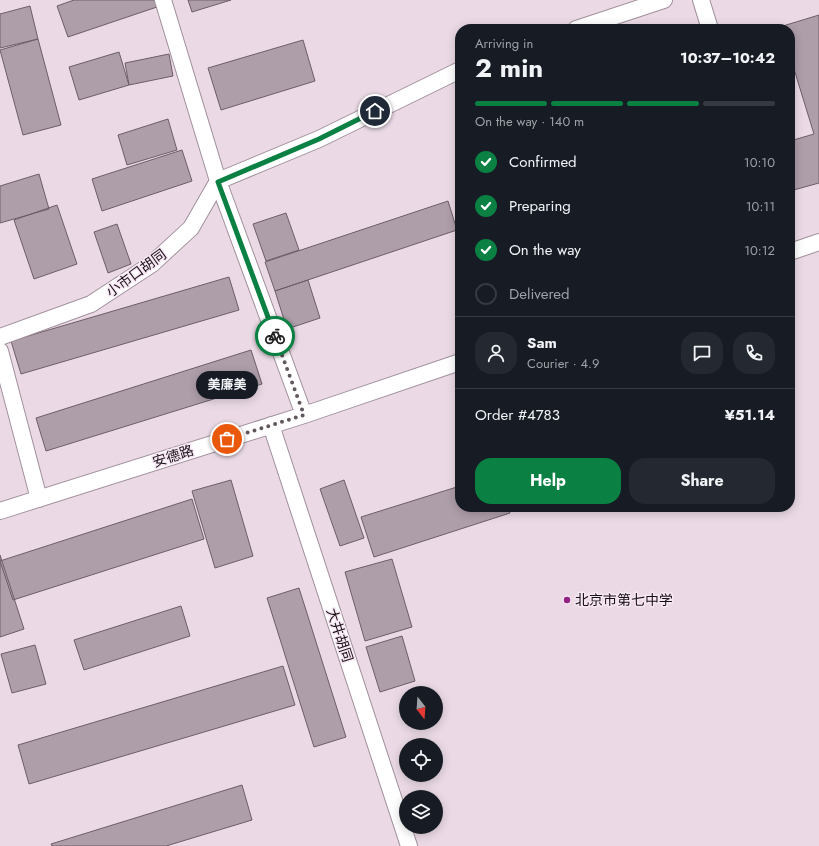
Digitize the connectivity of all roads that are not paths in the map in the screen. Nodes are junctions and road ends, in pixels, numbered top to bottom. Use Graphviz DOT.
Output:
graph roads {
  1 [pos="163,0"];
  2 [pos="664,0"];
  3 [pos="702,0"];
  4 [pos="591,24"];
  5 [pos="709,24"];
  6 [pos="455,72"];
  7 [pos="218,182"];
  8 [pos="819,242"];
  9 [pos="795,250"];
  10 [pos="0,337"];
  11 [pos="0,351"];
  12 [pos="455,364"];
  13 [pos="304,415"];
  14 [pos="271,425"];
  15 [pos="39,499"];
  16 [pos="0,511"];
  17 [pos="409,846"];
  1 -- 7 [label="street"];
  2 -- 4 [label="street"];
  3 -- 5 [label="street"];
  6 -- 7 [label="street"];
  7 -- 10 [label="street, 小市口胡同"];
  7 -- 13 [label="street"];
  8 -- 9 [label="street"];
  11 -- 15 [label="street"];
  12 -- 13 [label="street, 安德路"];
  13 -- 14 [label="street, 安德路"];
  14 -- 15 [label="street, 安德路"];
  14 -- 17 [label="street, 大井胡同"];
  15 -- 16 [label="street, 安德路"];
}
